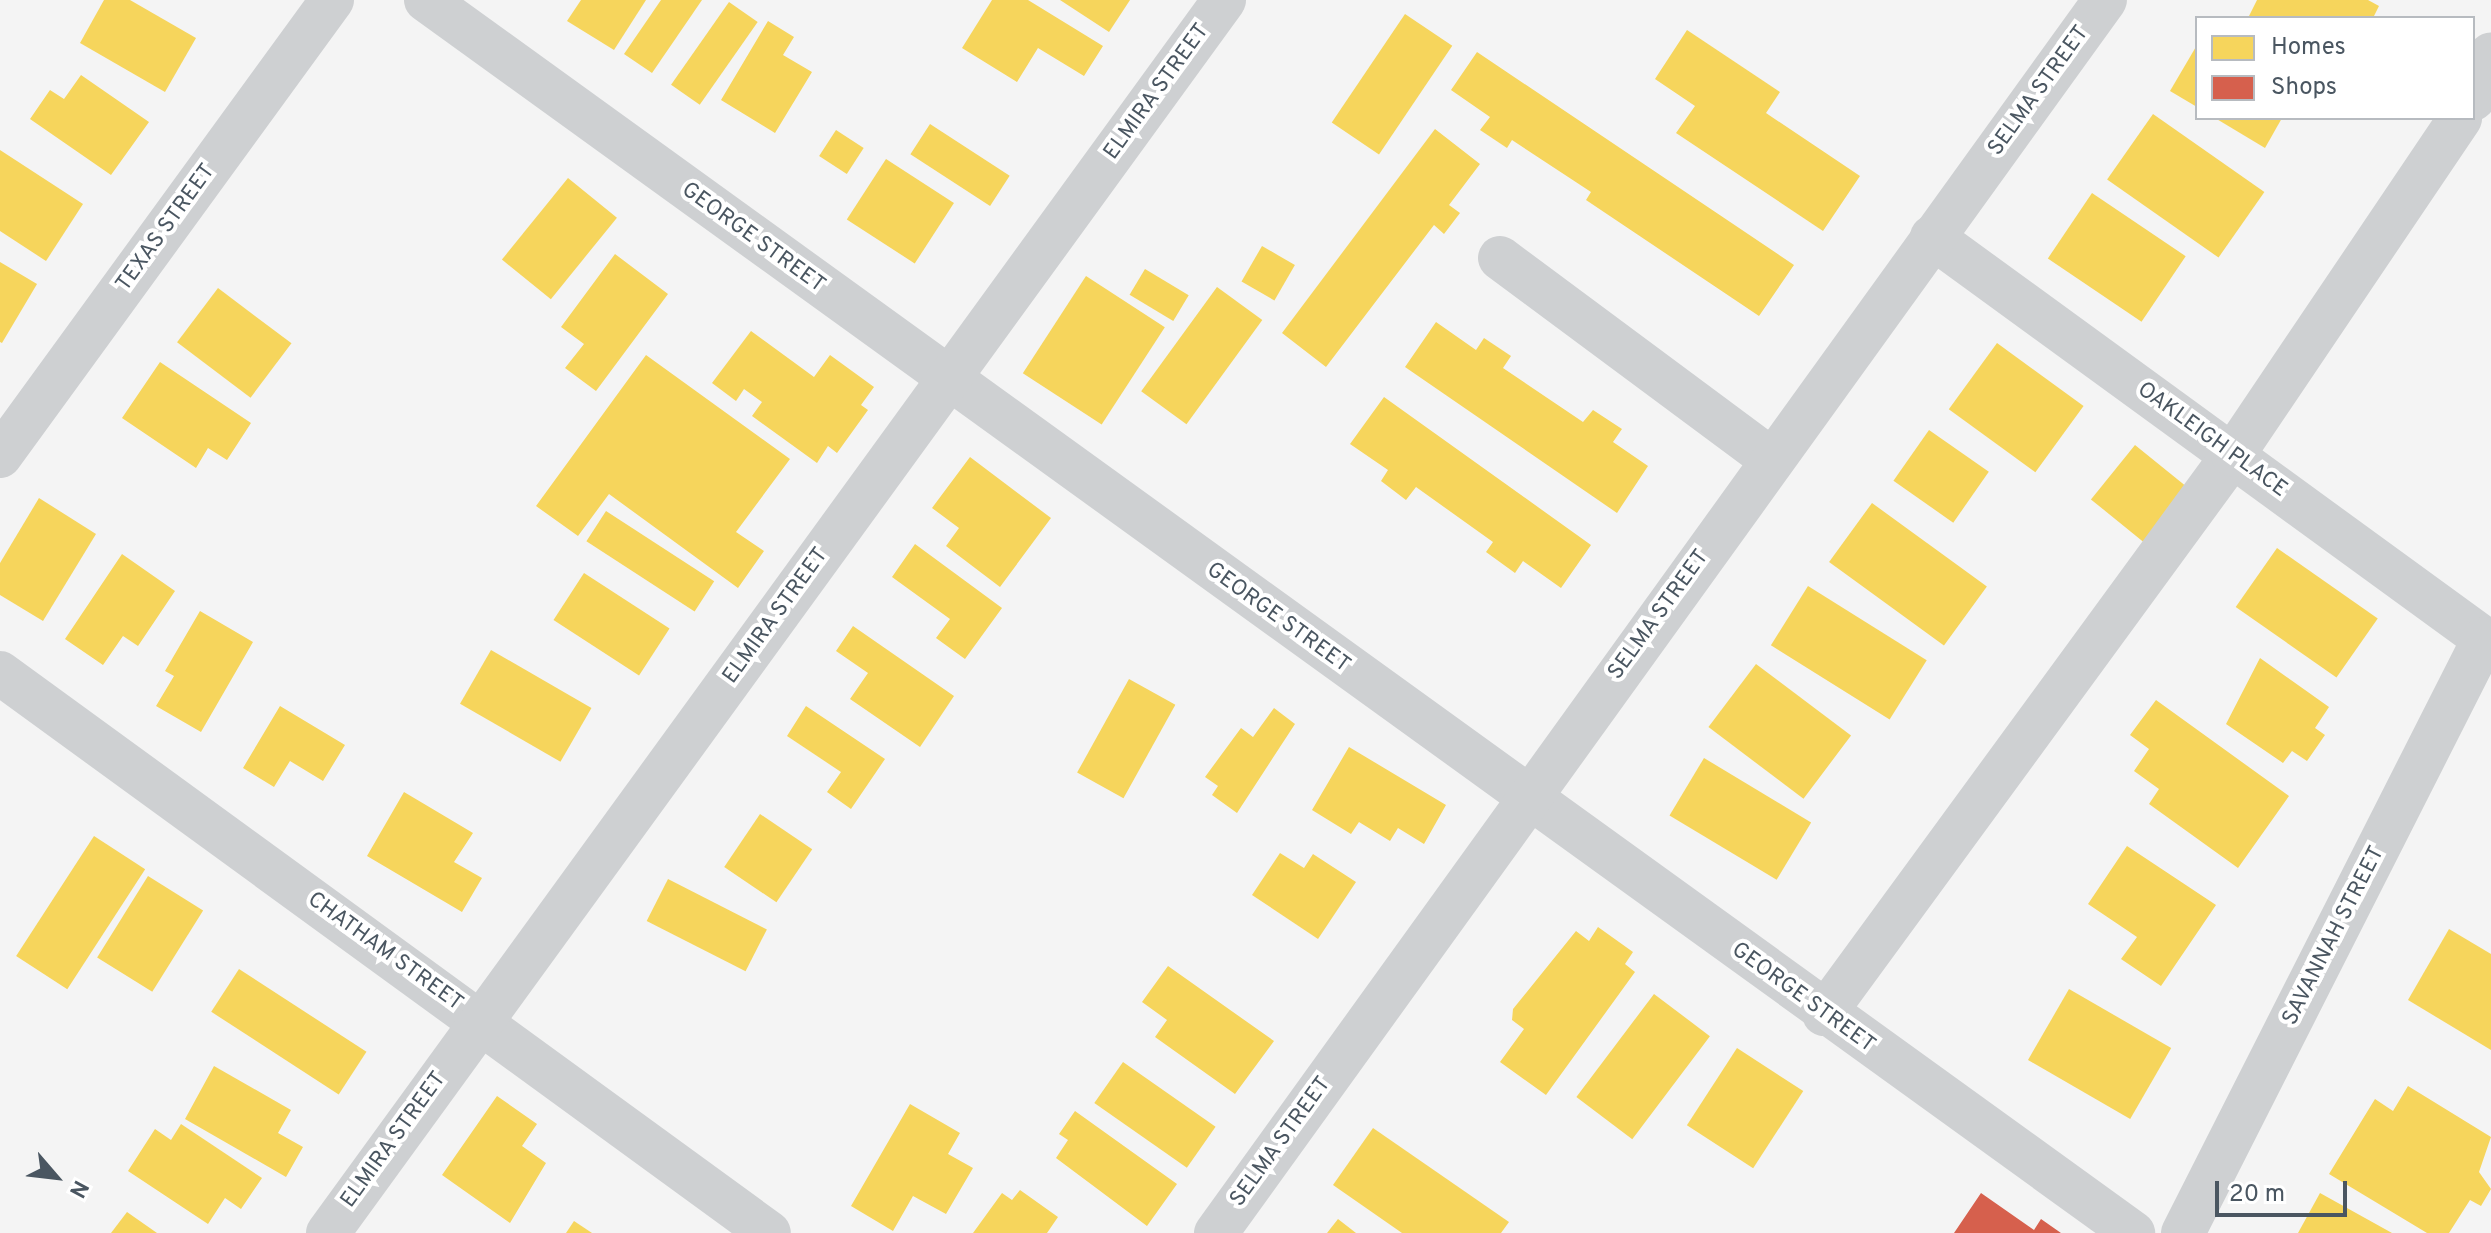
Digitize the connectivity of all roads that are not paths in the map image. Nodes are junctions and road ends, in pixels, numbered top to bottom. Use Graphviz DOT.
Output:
graph roads {
  1 [pos="332,0"];
  2 [pos="426,0"];
  3 [pos="1224,0"];
  4 [pos="2105,0"];
  5 [pos="2491,54"];
  6 [pos="2475,94"];
  7 [pos="2459,120"];
  8 [pos="1932,237"];
  9 [pos="1500,258"];
  10 [pos="949,380"];
  11 [pos="2233,455"];
  12 [pos="0,456"];
  13 [pos="1771,459"];
  14 [pos="2488,641"];
  15 [pos="0,673"];
  16 [pos="1527,797"];
  17 [pos="1824,1014"];
  18 [pos="480,1021"];
  19 [pos="328,1233"];
  20 [pos="769,1233"];
  21 [pos="1216,1233"];
  22 [pos="2133,1233"];
  23 [pos="2183,1233"];
  1 -- 12 [label="street, TEXAS STREET"];
  2 -- 10 [label="street, GEORGE STREET"];
  3 -- 10 [label="street, ELMIRA STREET"];
  4 -- 8 [label="street, SELMA STREET"];
  5 -- 6 [label="street"];
  7 -- 11 [label="street"];
  8 -- 11 [label="street, OAKLEIGH PLACE"];
  8 -- 13 [label="street, SELMA STREET"];
  9 -- 13 [label="street"];
  10 -- 16 [label="street, GEORGE STREET"];
  10 -- 18 [label="street, ELMIRA STREET"];
  11 -- 14 [label="street, OAKLEIGH PLACE"];
  11 -- 17 [label="street"];
  13 -- 16 [label="street, SELMA STREET"];
  14 -- 23 [label="street, SAVANNAH STREET"];
  15 -- 18 [label="street, CHATHAM STREET"];
  16 -- 17 [label="street, GEORGE STREET"];
  16 -- 21 [label="street, SELMA STREET"];
  17 -- 22 [label="street, GEORGE STREET"];
  18 -- 19 [label="street, ELMIRA STREET"];
  18 -- 20 [label="street, CHATHAM STREET"];
}
